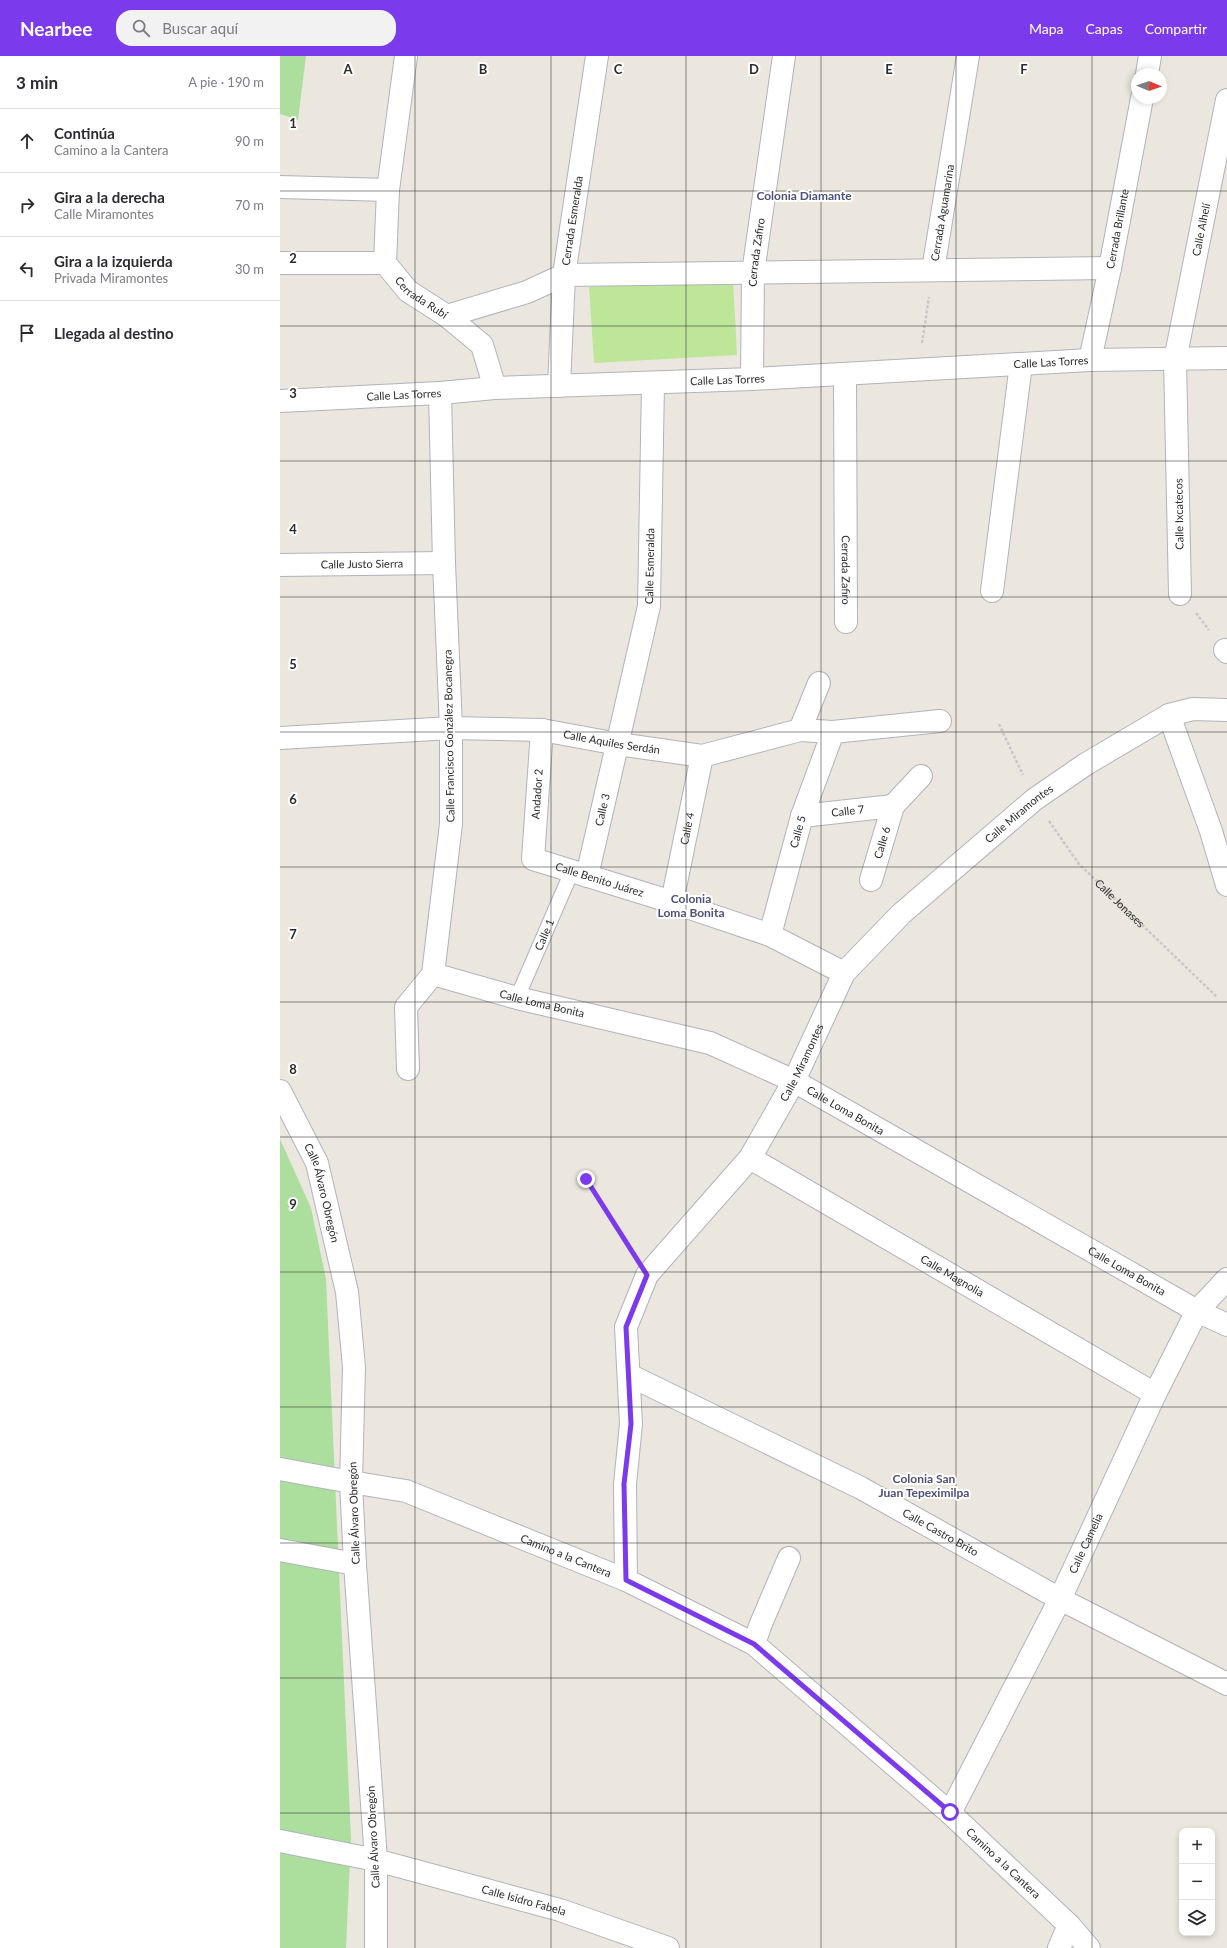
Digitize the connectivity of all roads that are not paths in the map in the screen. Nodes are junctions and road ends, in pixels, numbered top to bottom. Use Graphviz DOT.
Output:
graph roads {
  1 [pos="406,56"];
  2 [pos="597,56"];
  3 [pos="784,56"];
  4 [pos="968,56"];
  5 [pos="1150,56"];
  6 [pos="1148,68"];
  7 [pos="1227,100"];
  8 [pos="1141,104"];
  9 [pos="1221,157"];
  10 [pos="280,187"];
  11 [pos="388,190"];
  12 [pos="280,263"];
  13 [pos="385,263"];
  14 [pos="1110,268"];
  15 [pos="933,270"];
  16 [pos="753,273"];
  17 [pos="564,275"];
  18 [pos="447,316"];
  19 [pos="1227,358"];
  20 [pos="1090,360"];
  21 [pos="1175,360"];
  22 [pos="1021,364"];
  23 [pos="845,374"];
  24 [pos="752,379"];
  25 [pos="653,384"];
  26 [pos="559,386"];
  27 [pos="495,388"];
  28 [pos="440,394"];
  29 [pos="280,401"];
  30 [pos="444,563"];
  31 [pos="280,565"];
  32 [pos="992,591"];
  33 [pos="1180,594"];
  34 [pos="846,622"];
  35 [pos="819,683"];
  36 [pos="1227,710"];
  37 [pos="1169,715"];
  38 [pos="940,720"];
  39 [pos="451,728"];
  40 [pos="542,730"];
  41 [pos="800,730"];
  42 [pos="833,732"];
  43 [pos="280,738"];
  44 [pos="618,744"];
  45 [pos="702,756"];
  46 [pos="922,776"];
  47 [pos="893,806"];
  48 [pos="802,816"];
  49 [pos="532,859"];
  50 [pos="580,873"];
  51 [pos="871,880"];
  52 [pos="1227,885"];
  53 [pos="672,902"];
  54 [pos="770,935"];
  55 [pos="844,973"];
  56 [pos="433,974"];
  57 [pos="518,998"];
  58 [pos="408,1069"];
  59 [pos="794,1081"];
  60 [pos="280,1090"];
  61 [pos="750,1158"];
  62 [pos="1227,1279"];
  63 [pos="1197,1310"];
  64 [pos="1227,1326"];
  65 [pos="629,1375"];
  66 [pos="1155,1394"];
  67 [pos="280,1469"];
  68 [pos="351,1482"];
  69 [pos="280,1550"];
  70 [pos="789,1558"];
  71 [pos="355,1564"];
  72 [pos="626,1580"];
  73 [pos="1060,1599"];
  74 [pos="754,1644"];
  75 [pos="1227,1684"];
  76 [pos="950,1812"];
  77 [pos="280,1841"];
  78 [pos="376,1860"];
  79 [pos="1069,1925"];
  80 [pos="376,1948"];
  81 [pos="668,1948"];
  82 [pos="1059,1948"];
  83 [pos="1089,1948"];
  1 -- 11 [label="street"];
  2 -- 17 [label="street, Cerrada Esmeralda"];
  3 -- 16 [label="street, Cerrada Zafiro"];
  4 -- 15 [label="street, Cerrada Aguamarina"];
  5 -- 6 [label="street"];
  7 -- 9 [label="street, Calle Alhelí"];
  8 -- 14 [label="street, Cerrada Brillante"];
  9 -- 21 [label="street, Calle Alhelí"];
  10 -- 11 [label="street"];
  11 -- 13 [label="street"];
  12 -- 13 [label="street"];
  13 -- 18 [label="street, Cerrada Rubí"];
  14 -- 15 [label="street"];
  14 -- 20 [label="street, Cerrada Brillante"];
  15 -- 16 [label="street"];
  16 -- 17 [label="street"];
  16 -- 24 [label="street, Cerrada Zafiro"];
  17 -- 18 [label="street"];
  17 -- 26 [label="street, Cerrada Esmeralda"];
  18 -- 27 [label="street, Cerrada Rubí"];
  19 -- 21 [label="street, Calle Las Torres"];
  20 -- 21 [label="street, Calle Las Torres"];
  20 -- 22 [label="street, Calle Las Torres"];
  21 -- 33 [label="street, Calle Ixcatecos"];
  22 -- 23 [label="street, Calle Las Torres"];
  22 -- 32 [label="street"];
  23 -- 24 [label="street, Calle Las Torres"];
  23 -- 34 [label="street, Cerrada Zafiro"];
  24 -- 25 [label="street, Calle Las Torres"];
  25 -- 26 [label="street, Calle Las Torres"];
  25 -- 44 [label="street, Calle Esmeralda"];
  26 -- 27 [label="street, Calle Las Torres"];
  27 -- 28 [label="street, Calle Las Torres"];
  28 -- 29 [label="street, Calle Las Torres"];
  28 -- 30 [label="street, Calle Francisco González Bocanegra"];
  30 -- 31 [label="street, Calle Justo Sierra"];
  30 -- 39 [label="street, Calle Francisco González Bocanegra"];
  35 -- 41 [label="street"];
  36 -- 37 [label="street, Calle Miramontes"];
  37 -- 52 [label="street"];
  37 -- 55 [label="street, Calle Miramontes"];
  38 -- 42 [label="street, Calle Aquiles Serdán"];
  39 -- 40 [label="street, Calle Aquiles Serdán"];
  39 -- 43 [label="street, Calle Aquiles Serdán"];
  39 -- 56 [label="street, Calle Francisco González Bocanegra"];
  40 -- 44 [label="street, Calle Aquiles Serdán"];
  40 -- 49 [label="street, Andador 2"];
  41 -- 42 [label="street, Calle Aquiles Serdán"];
  41 -- 45 [label="street, Calle Aquiles Serdán"];
  42 -- 48 [label="street, Calle 5"];
  44 -- 45 [label="street, Calle Aquiles Serdán"];
  44 -- 50 [label="street, Calle 3"];
  45 -- 53 [label="street, Calle 4"];
  46 -- 47 [label="street"];
  47 -- 48 [label="street, Calle 7"];
  47 -- 51 [label="street, Calle 6"];
  48 -- 54 [label="street, Calle 5"];
  49 -- 50 [label="street, Calle Benito Juárez"];
  50 -- 53 [label="street, Calle Benito Juárez"];
  50 -- 57 [label="lane, Calle 1"];
  53 -- 54 [label="street, Calle Benito Juárez"];
  54 -- 55 [label="street, Calle Benito Juárez"];
  55 -- 59 [label="street, Calle Miramontes"];
  56 -- 57 [label="street, Calle Loma Bonita"];
  56 -- 58 [label="street"];
  57 -- 59 [label="street, Calle Loma Bonita"];
  59 -- 61 [label="street, Calle Miramontes"];
  59 -- 63 [label="street, Calle Loma Bonita"];
  60 -- 68 [label="street, Calle Álvaro Obregón"];
  61 -- 65 [label="street, Calle Miramontes"];
  61 -- 66 [label="street, Calle Magnolia"];
  62 -- 63 [label="street, Calle Camelia"];
  63 -- 64 [label="street, Calle Loma Bonita"];
  63 -- 66 [label="street, Calle Camelia"];
  65 -- 72 [label="street, Calle Miramontes"];
  65 -- 73 [label="street, Calle Castro Brito"];
  66 -- 73 [label="street, Calle Camelia"];
  67 -- 68 [label="street, Camino a la Cantera"];
  68 -- 71 [label="street, Calle Álvaro Obregón"];
  68 -- 72 [label="street, Camino a la Cantera"];
  69 -- 71 [label="street"];
  70 -- 74 [label="street"];
  71 -- 78 [label="street, Calle Álvaro Obregón"];
  72 -- 74 [label="street, Camino a la Cantera"];
  73 -- 75 [label="street, Calle Castro Brito"];
  73 -- 76 [label="street, Calle Camelia"];
  74 -- 76 [label="street, Camino a la Cantera"];
  76 -- 79 [label="street, Camino a la Cantera"];
  77 -- 78 [label="street, Calle Isidro Fabela"];
  78 -- 80 [label="street, Calle Álvaro Obregón"];
  78 -- 81 [label="street, Calle Isidro Fabela"];
  79 -- 82 [label="street"];
  79 -- 83 [label="street, Camino a la Cantera"];
}
